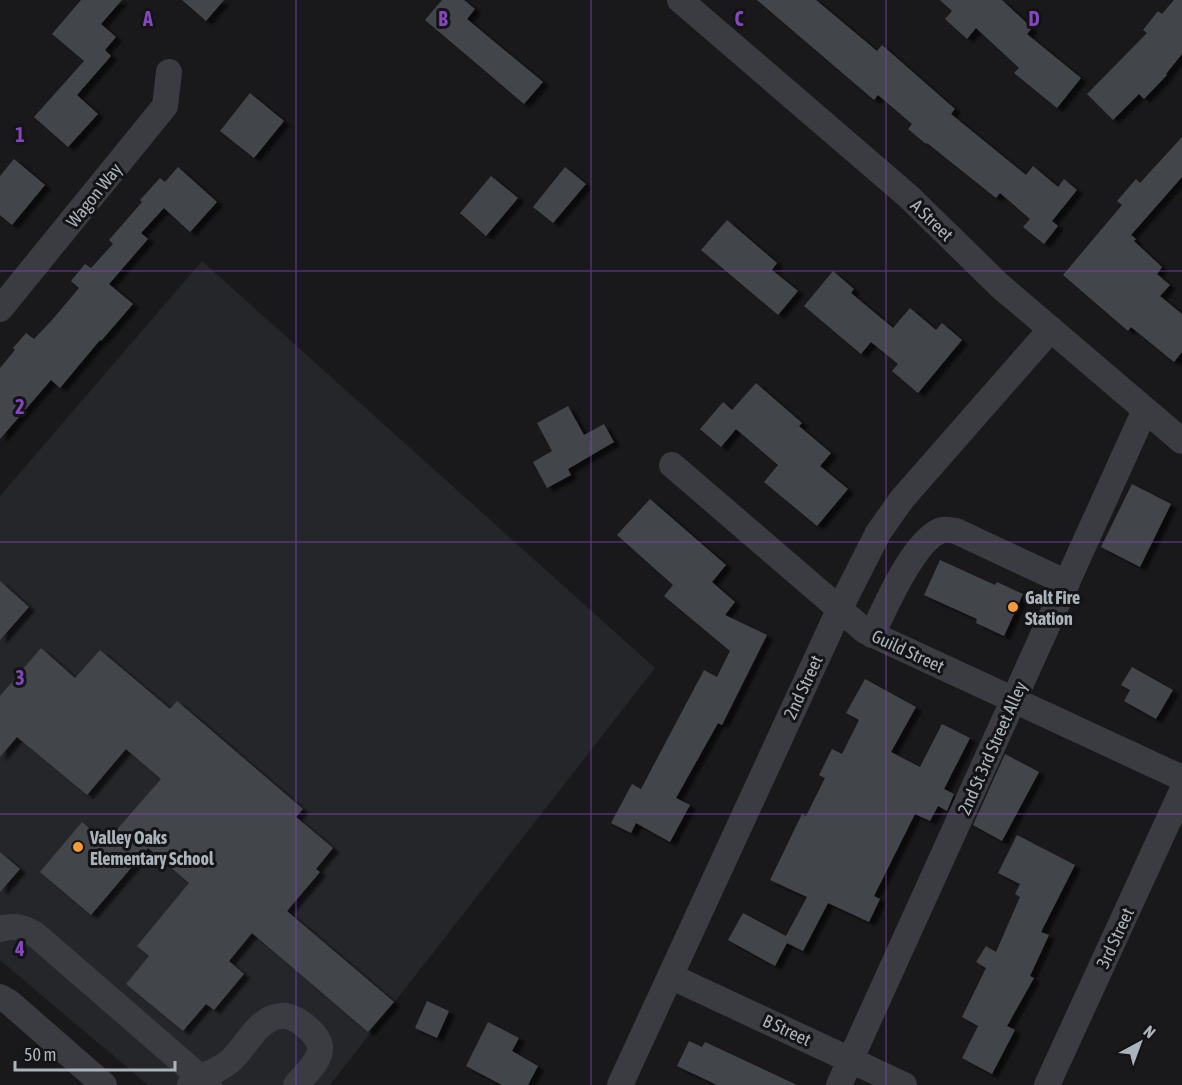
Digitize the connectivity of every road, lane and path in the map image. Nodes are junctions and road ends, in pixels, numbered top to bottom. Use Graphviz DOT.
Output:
graph roads {
  1 [pos="680,0"];
  2 [pos="169,72"];
  3 [pos="4,296"];
  4 [pos="1051,329"];
  5 [pos="1145,410"];
  6 [pos="1182,441"];
  7 [pos="672,465"];
  8 [pos="1067,584"];
  9 [pos="840,609"];
  10 [pos="872,634"];
  11 [pos="1014,700"];
  12 [pos="1182,778"];
  13 [pos="1182,791"];
  14 [pos="0,929"];
  15 [pos="670,976"];
  16 [pos="3,996"];
  17 [pos="851,1060"];
  18 [pos="199,1082"];
  19 [pos="104,1085"];
  20 [pos="296,1085"];
  21 [pos="620,1085"];
  22 [pos="839,1085"];
  23 [pos="904,1085"];
  24 [pos="1047,1085"];
  1 -- 4 [label="street, A Street"];
  2 -- 3 [label="street, Wagon Way"];
  4 -- 5 [label="street, A Street"];
  4 -- 9 [label="street, 2nd Street"];
  5 -- 6 [label="street, A Street"];
  5 -- 8 [label="street, 2nd St 3rd Street Alley"];
  7 -- 9 [label="street, Guild Street"];
  8 -- 10 [label="street"];
  8 -- 11 [label="street, 2nd St 3rd Street Alley"];
  9 -- 10 [label="street, Guild Street"];
  9 -- 15 [label="street, 2nd Street"];
  10 -- 11 [label="street, Guild Street"];
  11 -- 12 [label="street, Guild Street"];
  11 -- 17 [label="street, 2nd St 3rd Street Alley"];
  13 -- 24 [label="street, 3rd Street"];
  14 -- 18 [label="street"];
  15 -- 17 [label="street, B Street"];
  15 -- 21 [label="street, 2nd Street"];
  16 -- 19 [label="street"];
  17 -- 22 [label="street, 2nd St 3rd Street Alley"];
  17 -- 23 [label="street, B Street"];
  18 -- 20 [label="street"];
}
